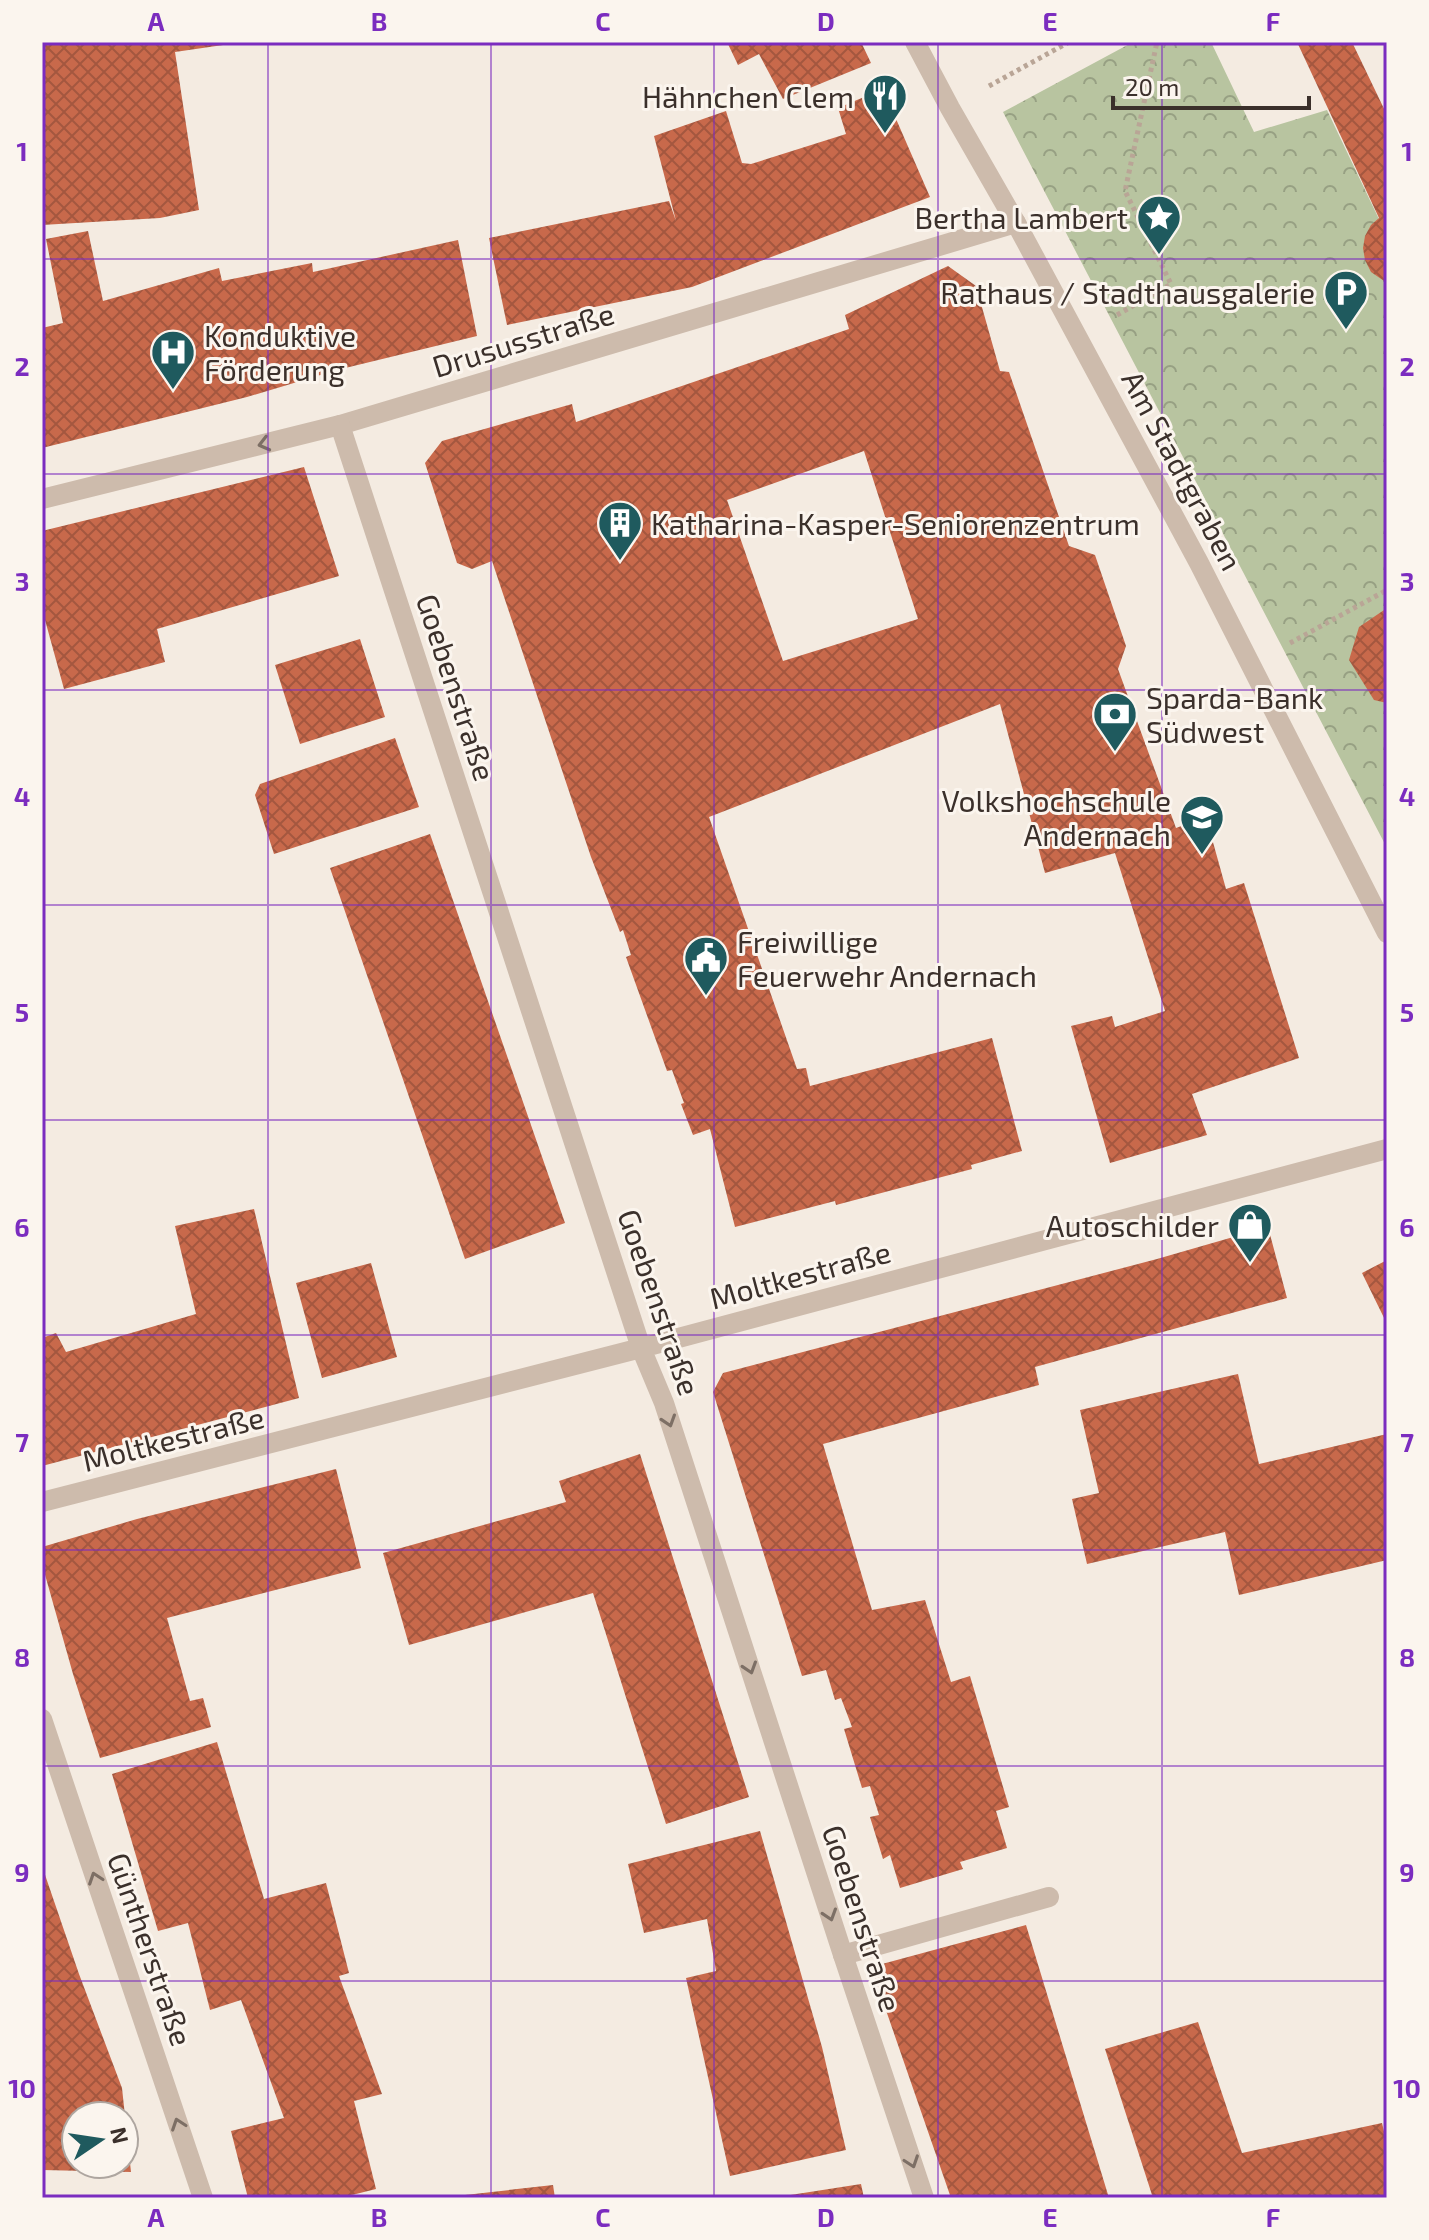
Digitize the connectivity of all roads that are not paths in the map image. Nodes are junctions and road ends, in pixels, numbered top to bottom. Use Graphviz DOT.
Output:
graph roads {
  1 [pos="915,42"];
  2 [pos="1016,223"];
  3 [pos="340,425"];
  4 [pos="42,499"];
  5 [pos="1387,933"];
  6 [pos="1387,1149"];
  7 [pos="641,1348"];
  8 [pos="42,1502"];
  9 [pos="42,1719"];
  10 [pos="1049,1897"];
  11 [pos="843,1955"];
  12 [pos="203,2198"];
  13 [pos="924,2198"];
  1 -- 2 [label="street, Am Stadtgraben"];
  2 -- 3 [label="street, Drususstraße"];
  2 -- 5 [label="street, Am Stadtgraben"];
  3 -- 4 [label="street, Drususstraße, one-way"];
  3 -- 7 [label="street, Goebenstraße"];
  6 -- 7 [label="street, Moltkestraße"];
  7 -- 8 [label="street, Moltkestraße"];
  7 -- 11 [label="street, Goebenstraße, one-way"];
  12 -- 9 [label="street, Güntherstraße, one-way"];
  10 -- 11 [label="street"];
  11 -- 13 [label="street, Goebenstraße, one-way"];
}
